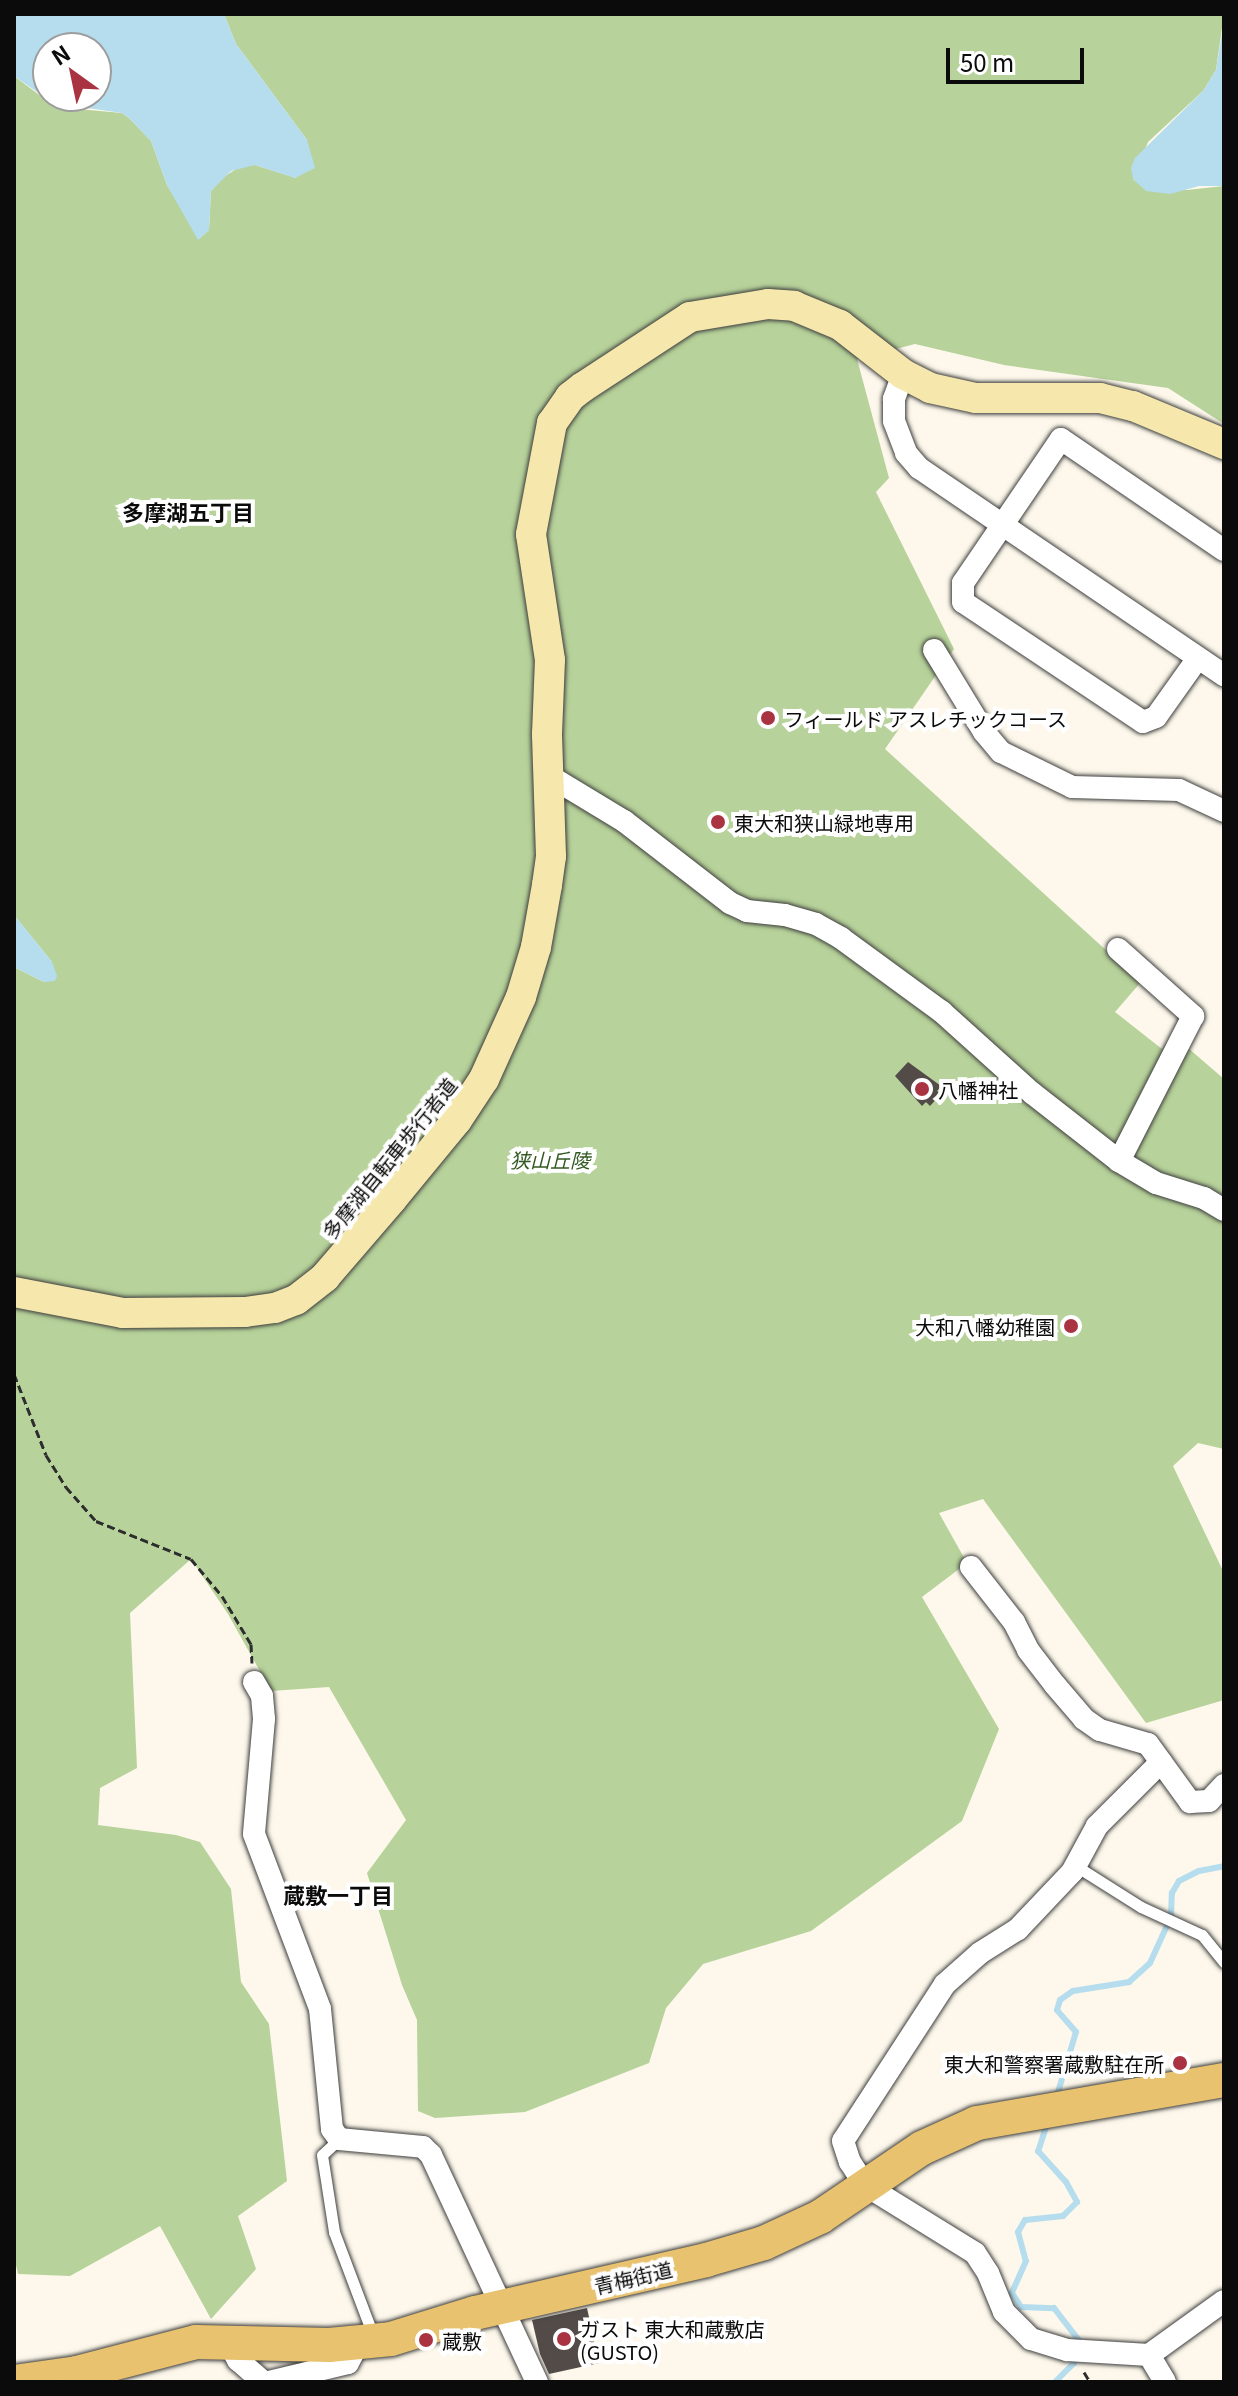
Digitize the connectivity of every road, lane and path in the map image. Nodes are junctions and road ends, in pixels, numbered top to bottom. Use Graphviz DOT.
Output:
graph roads {
  1 [pos="903,374"];
  2 [pos="1224,444"];
  3 [pos="1001,526"];
  4 [pos="1224,550"];
  5 [pos="934,650"];
  6 [pos="1198,658"];
  7 [pos="1224,675"];
  8 [pos="548,775"];
  9 [pos="1224,811"];
  10 [pos="1118,949"];
  11 [pos="1119,1161"];
  12 [pos="1224,1210"];
  13 [pos="14,1292"];
  14 [pos="14,1374"];
  15 [pos="971,1567"];
  16 [pos="254,1682"];
  17 [pos="1161,1762"];
  18 [pos="1224,1785"];
  19 [pos="1076,1866"];
  20 [pos="1224,1962"];
  21 [pos="1224,2080"];
  22 [pos="339,2139"];
  23 [pos="865,2185"];
  24 [pos="1224,2301"];
  25 [pos="502,2307"];
  26 [pos="228,2342"];
  27 [pos="366,2344"];
  28 [pos="1149,2355"];
  29 [pos="14,2382"];
  30 [pos="266,2382"];
  31 [pos="537,2382"];
  32 [pos="1165,2382"];
  1 -- 2 [label="street"];
  1 -- 3 [label="street"];
  1 -- 8 [label="street"];
  3 -- 4 [label="street"];
  3 -- 6 [label="street"];
  3 -- 6 [label="street"];
  5 -- 9 [label="street"];
  6 -- 7 [label="street"];
  8 -- 11 [label="street"];
  8 -- 13 [label="street"];
  10 -- 11 [label="street"];
  11 -- 12 [label="street"];
  14 -- 16 [label="path"];
  15 -- 17 [label="street"];
  16 -- 22 [label="street"];
  17 -- 18 [label="street"];
  17 -- 19 [label="street"];
  19 -- 20 [label="lane"];
  19 -- 23 [label="street"];
  21 -- 23 [label="main road, 青梅街道"];
  22 -- 25 [label="street"];
  22 -- 27 [label="lane"];
  23 -- 25 [label="main road, 青梅街道"];
  23 -- 28 [label="street"];
  24 -- 28 [label="street"];
  25 -- 27 [label="main road, 青梅街道"];
  25 -- 31 [label="street"];
  26 -- 27 [label="main road, 青梅街道"];
  26 -- 29 [label="main road, 青梅街道"];
  26 -- 30 [label="street"];
  27 -- 30 [label="street"];
  28 -- 32 [label="street"];
}
